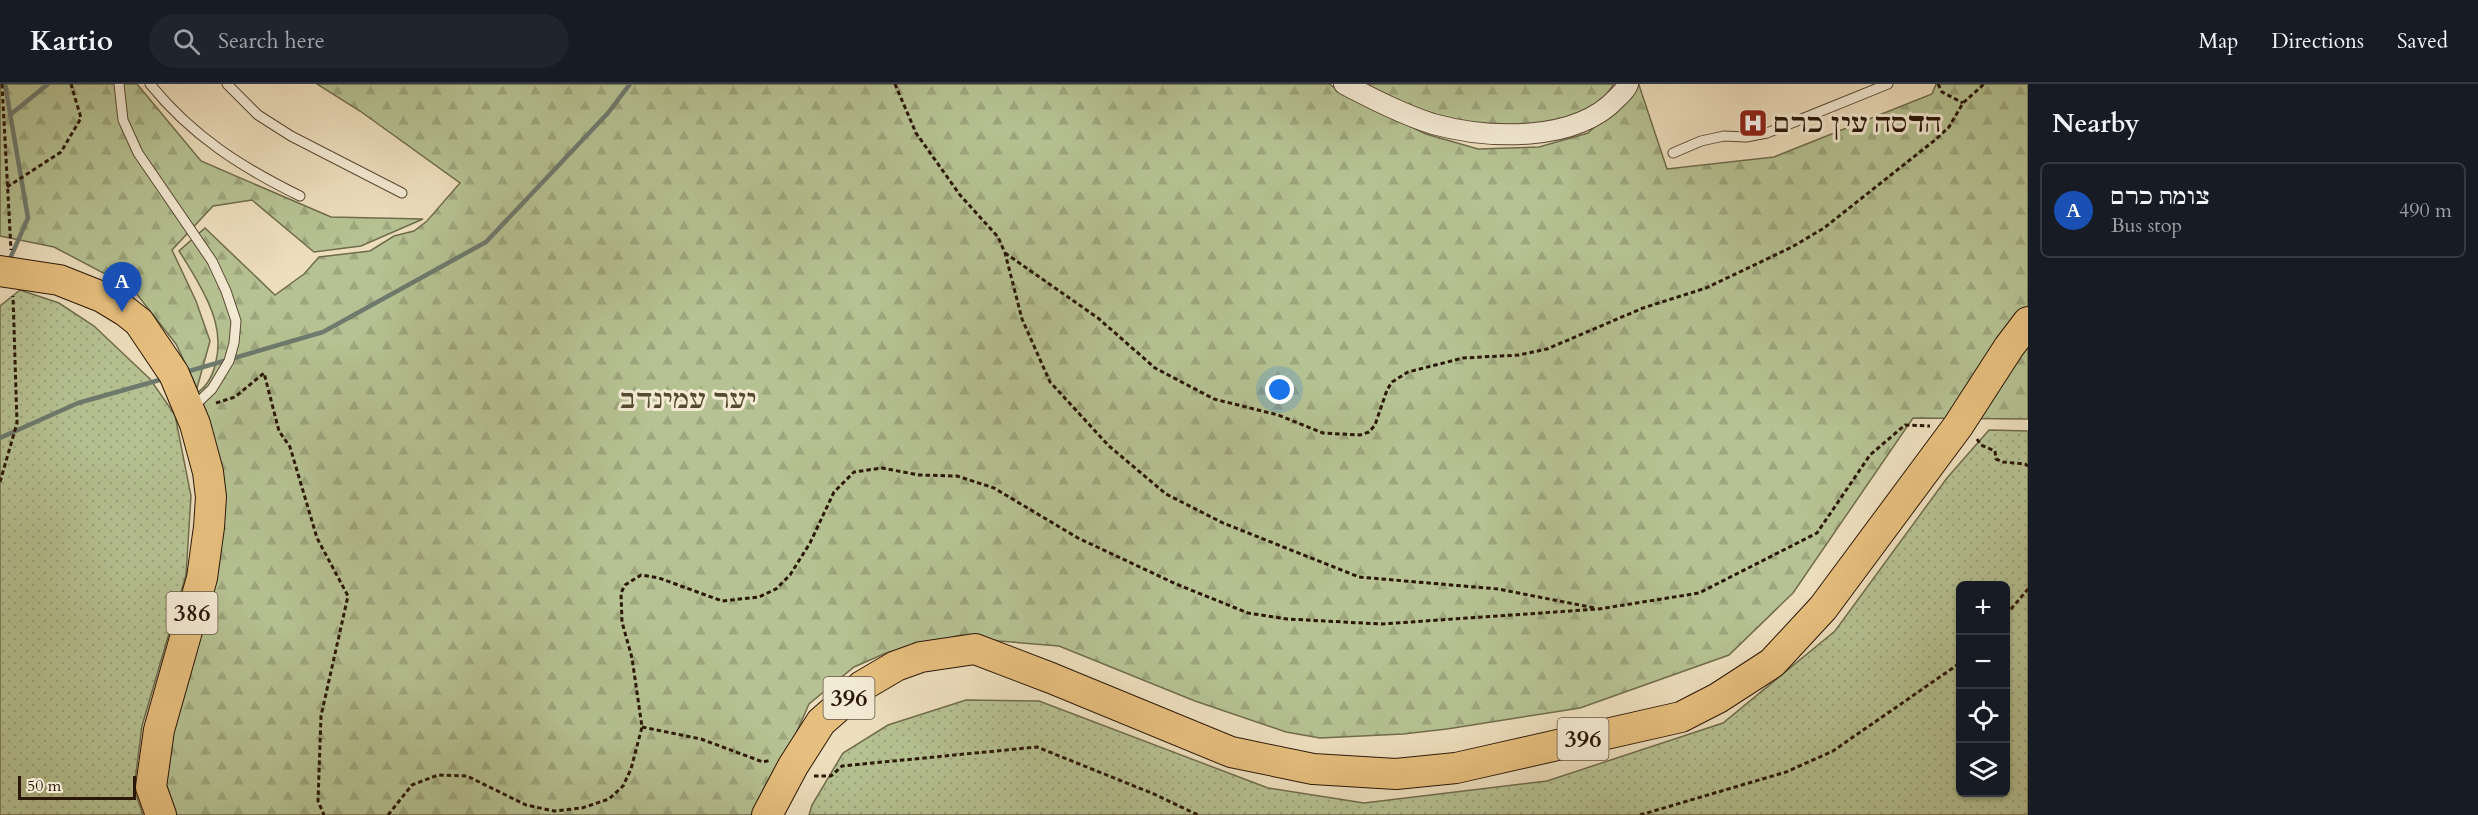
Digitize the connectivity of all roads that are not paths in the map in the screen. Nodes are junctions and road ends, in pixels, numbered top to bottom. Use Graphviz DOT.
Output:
graph roads {
  1 [pos="119,84"];
  2 [pos="150,84"];
  3 [pos="227,84"];
  4 [pos="1344,84"];
  5 [pos="1629,84"];
  6 [pos="1888,84"];
  7 [pos="1673,153"];
  8 [pos="402,193"];
  9 [pos="300,196"];
  10 [pos="4,275"];
  11 [pos="2028,322"];
  12 [pos="190,410"];
  13 [pos="773,814"];
  14 [pos="161,815"];
  1 -- 12 [label="lane"];
  2 -- 9 [label="lane"];
  3 -- 8 [label="lane"];
  4 -- 5 [label="street"];
  6 -- 7 [label="lane"];
  10 -- 12 [label="main road, 386"];
  11 -- 13 [label="main road, 396"];
  12 -- 14 [label="main road, 386"];
}
